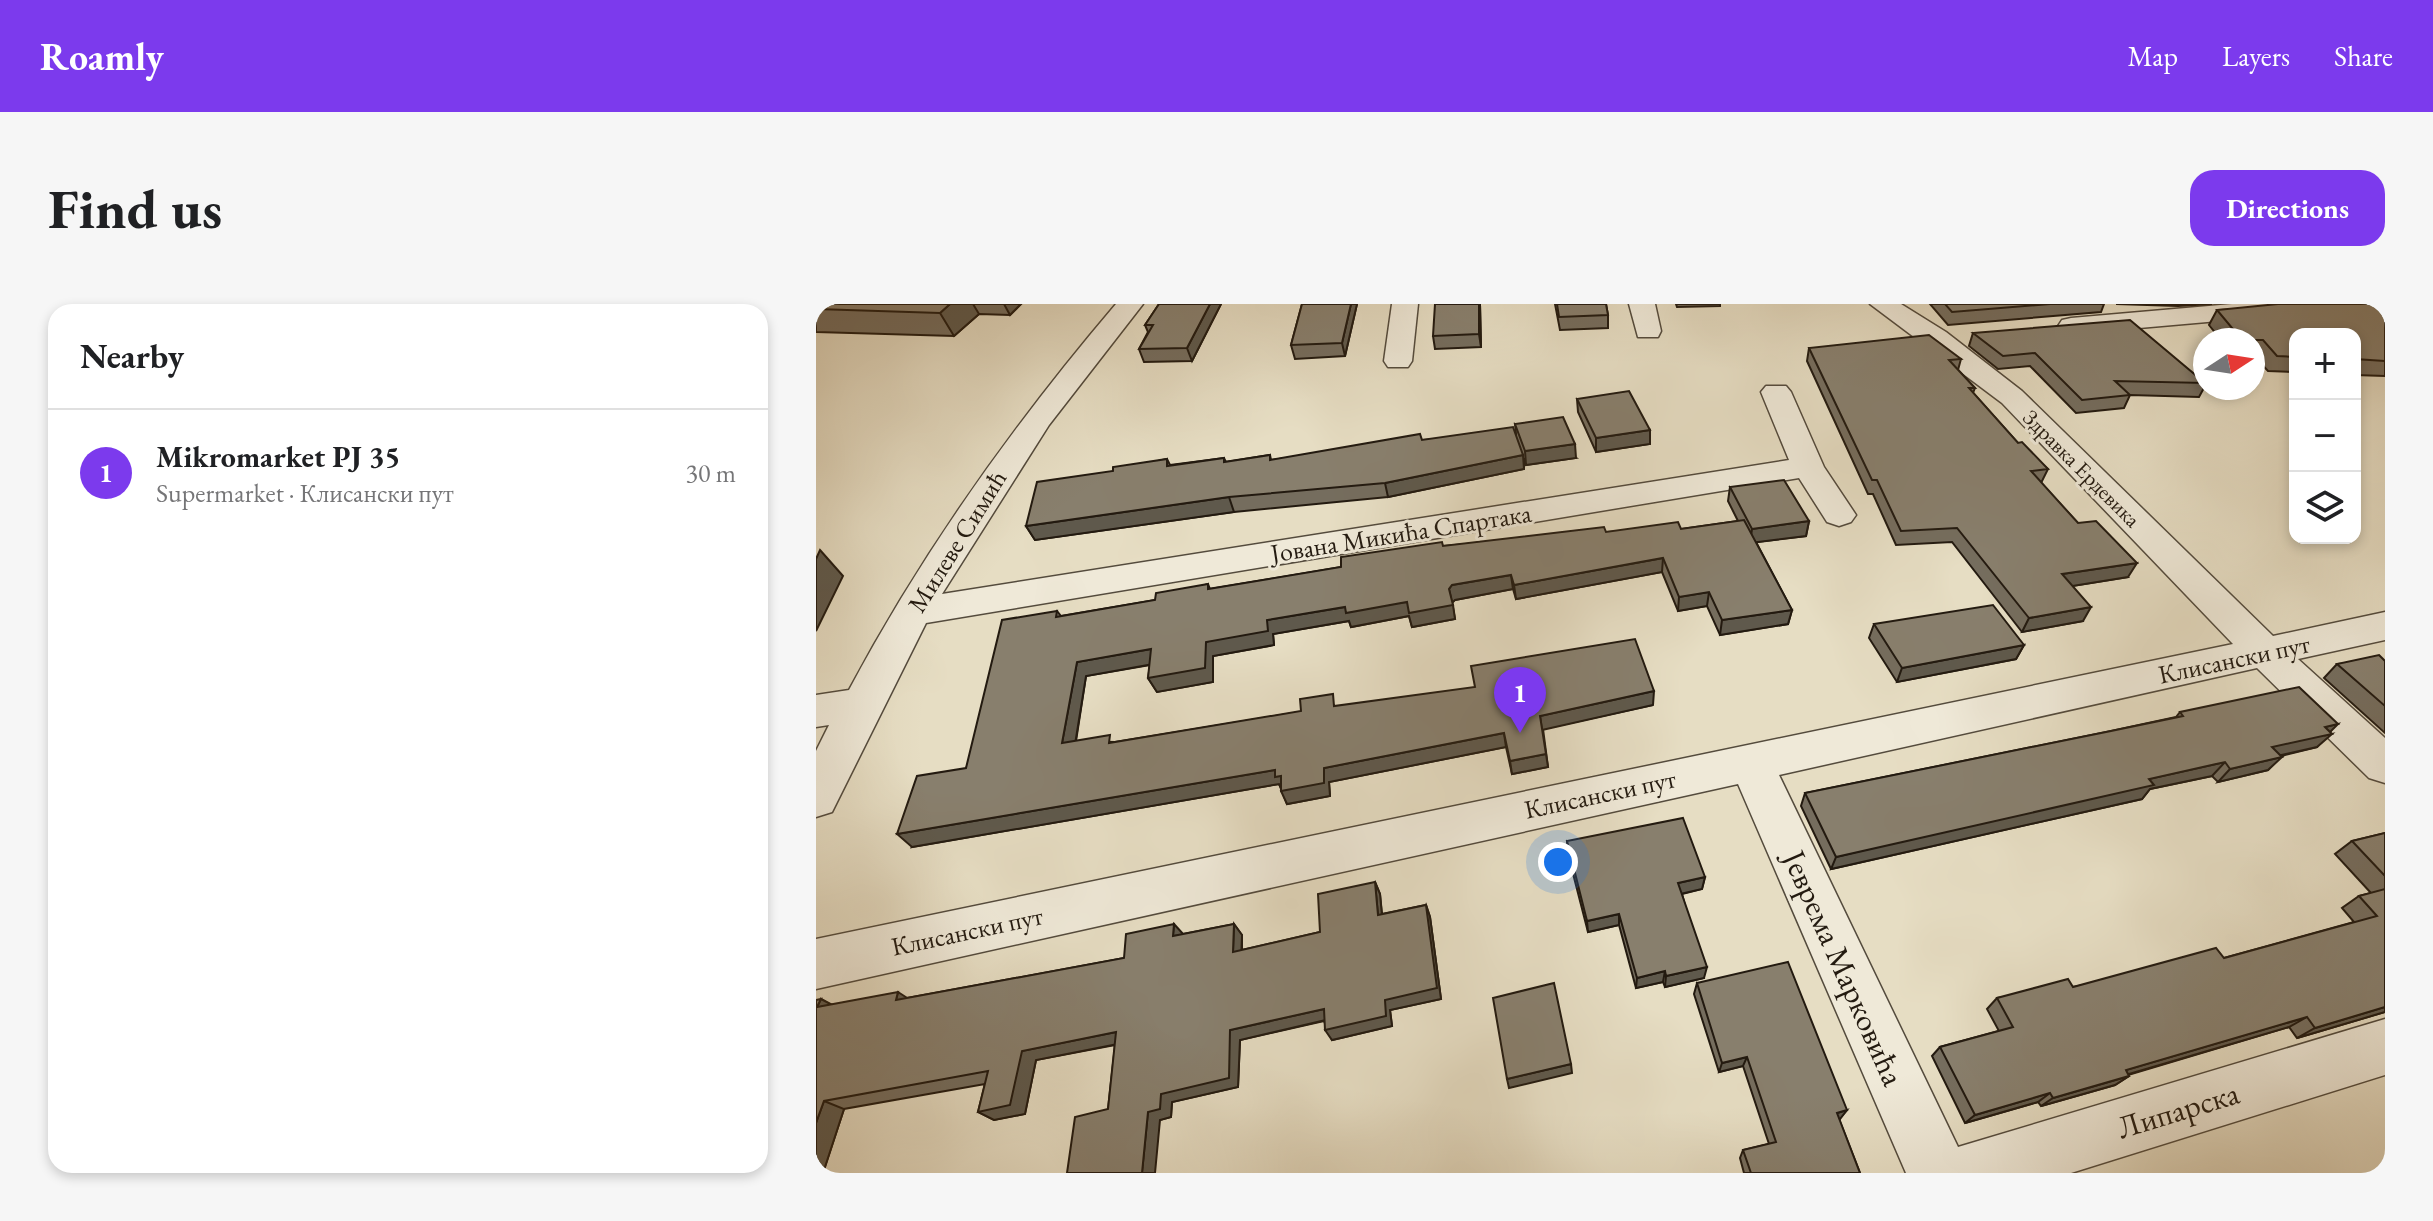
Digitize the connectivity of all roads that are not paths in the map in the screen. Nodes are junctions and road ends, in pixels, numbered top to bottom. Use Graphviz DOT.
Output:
graph roads {
  1 [pos="1130,304"];
  2 [pos="1405,304"];
  3 [pos="1642,304"];
  4 [pos="1883,304"];
  5 [pos="2262,306"];
  6 [pos="2084,314"];
  7 [pos="2044,328"];
  8 [pos="1648,331"];
  9 [pos="1398,361"];
  10 [pos="1776,392"];
  11 [pos="1808,467"];
  12 [pos="1839,515"];
  13 [pos="912,612"];
  14 [pos="2385,626"];
  15 [pos="2265,652"];
  16 [pos="859,704"];
  17 [pos="816,711"];
  18 [pos="1751,763"];
  19 [pos="2385,765"];
  20 [pos="816,798"];
  21 [pos="816,964"];
  22 [pos="2385,1047"];
  23 [pos="1938,1173"];
  24 [pos="1971,1173"];
  1 -- 13 [label="street, Милеве Симић"];
  2 -- 9 [label="street"];
  3 -- 8 [label="street"];
  4 -- 15 [label="street, Здравка Ердевика"];
  5 -- 6 [label="street"];
  6 -- 7 [label="street"];
  10 -- 11 [label="street"];
  11 -- 12 [label="street"];
  11 -- 13 [label="street, Јована Микића Спартака"];
  13 -- 16 [label="street, Милеве Симић"];
  14 -- 15 [label="street, Клисански пут"];
  15 -- 18 [label="street, Клисански пут"];
  15 -- 19 [label="street, Здравка Ердевика"];
  16 -- 17 [label="street"];
  16 -- 20 [label="street, Милеве Симић"];
  18 -- 21 [label="street, Клисански пут"];
  18 -- 23 [label="street, Јеврема Марковића"];
  22 -- 24 [label="street, Липарска"];
}
